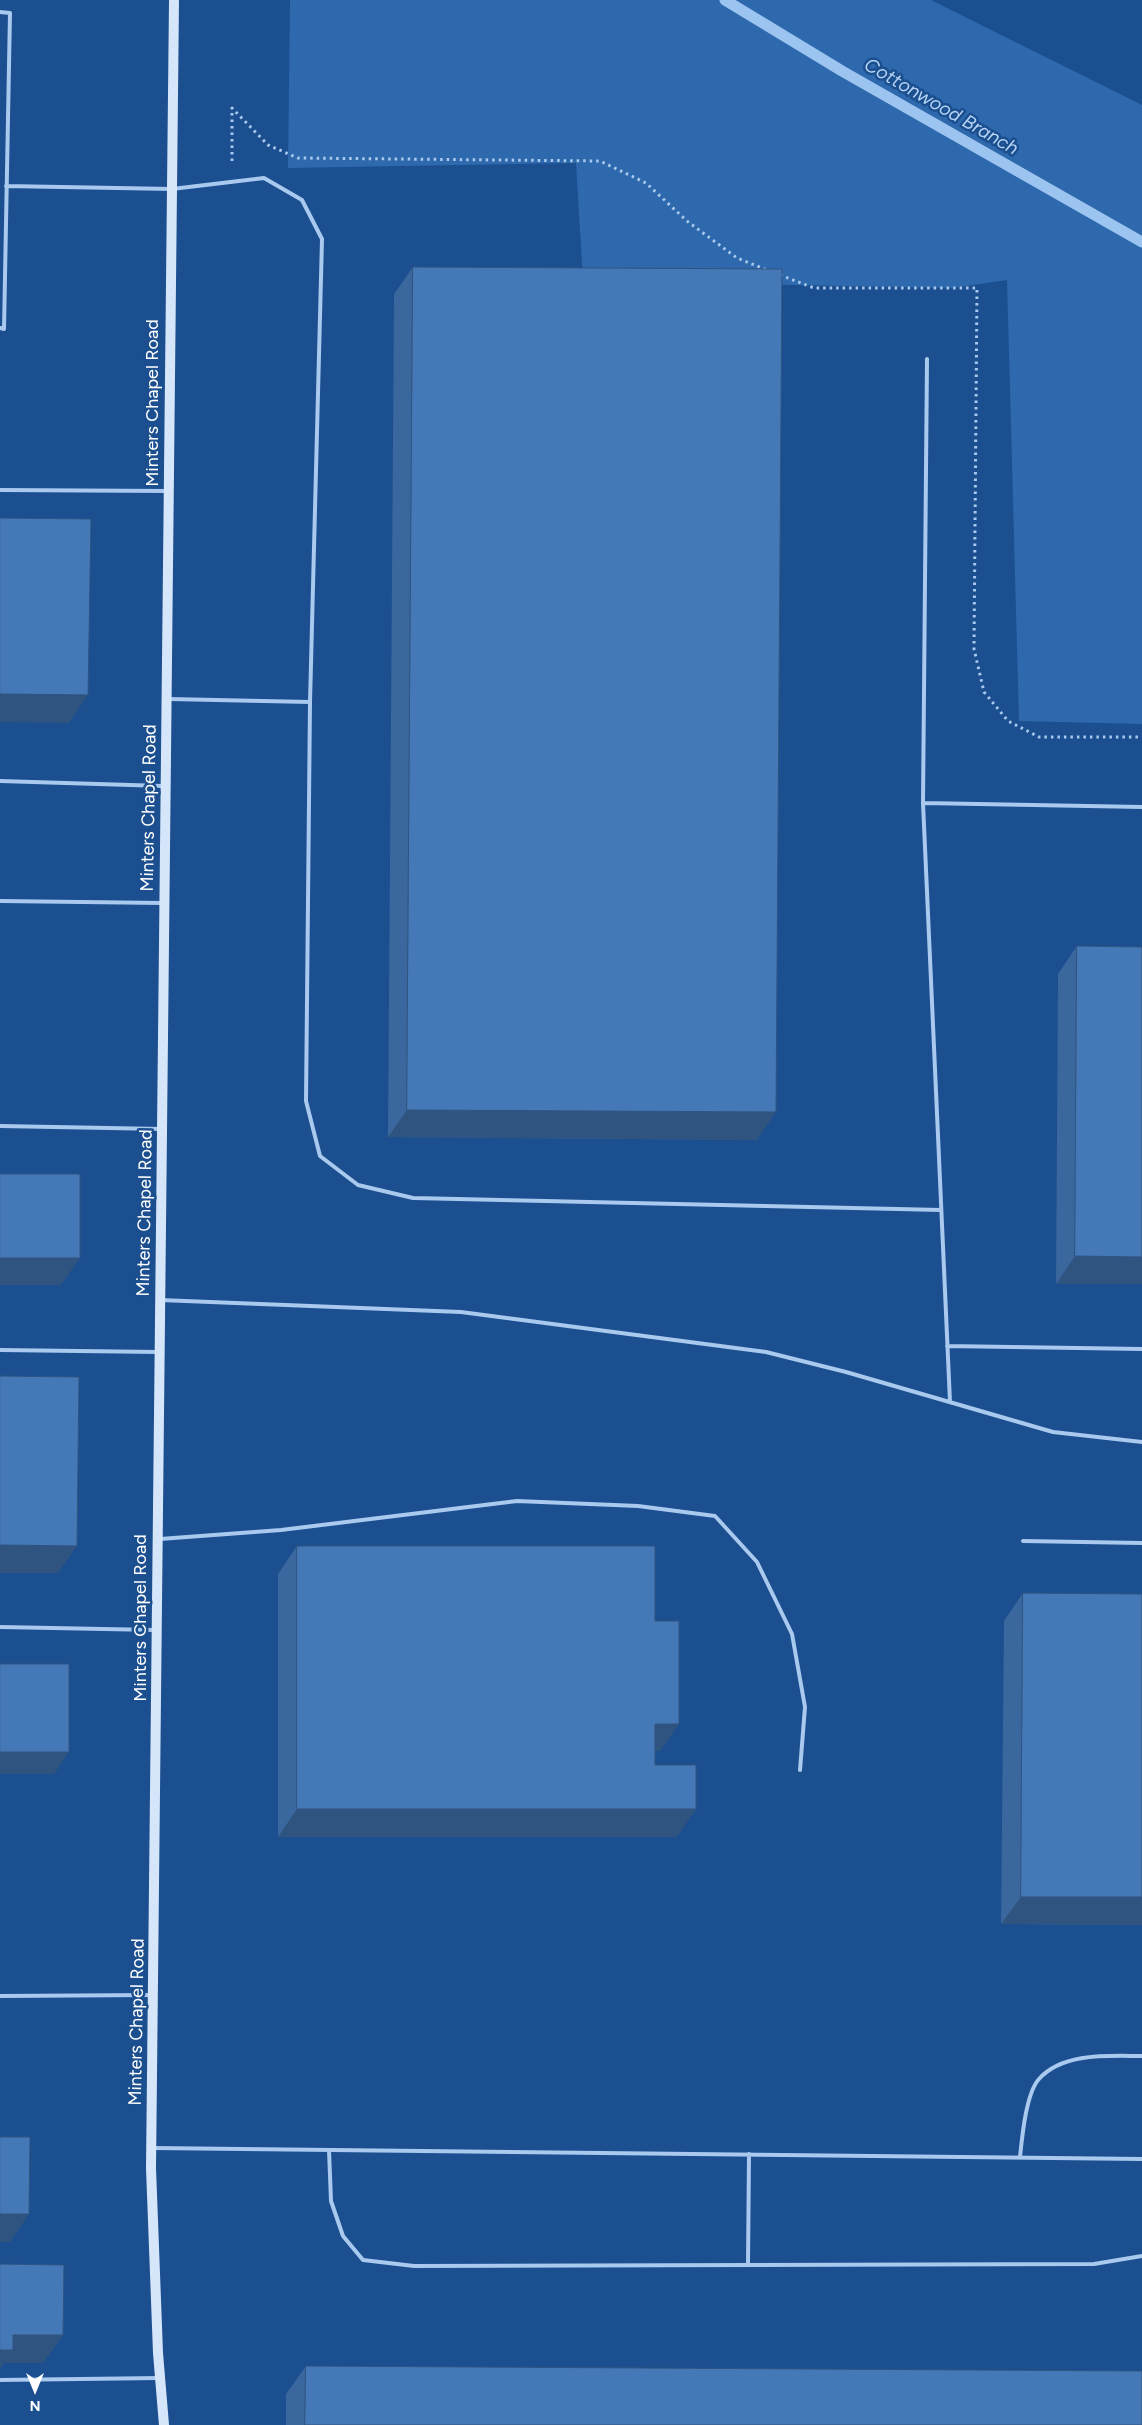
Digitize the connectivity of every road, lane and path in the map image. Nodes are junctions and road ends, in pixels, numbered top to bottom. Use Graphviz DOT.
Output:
graph roads {
  1 [pos="174,0"];
  2 [pos="0,12"];
  3 [pos="232,182"];
  4 [pos="6,186"];
  5 [pos="172,189"];
  6 [pos="0,328"];
  7 [pos="928,359"];
  8 [pos="0,490"];
  9 [pos="169,491"];
  10 [pos="167,699"];
  11 [pos="310,702"];
  12 [pos="1142,737"];
  13 [pos="0,781"];
  14 [pos="166,786"];
  15 [pos="923,803"];
  16 [pos="1142,807"];
  17 [pos="0,901"];
  18 [pos="165,903"];
  19 [pos="0,1126"];
  20 [pos="162,1130"];
  21 [pos="941,1210"];
  22 [pos="160,1300"];
  23 [pos="947,1346"];
  24 [pos="1142,1349"];
  25 [pos="0,1350"];
  26 [pos="160,1352"];
  27 [pos="950,1402"];
  28 [pos="1142,1442"];
  29 [pos="158,1540"];
  30 [pos="1023,1541"];
  31 [pos="1142,1543"];
  32 [pos="0,1627"];
  33 [pos="157,1630"];
  34 [pos="800,1770"];
  35 [pos="153,1995"];
  36 [pos="0,1996"];
  37 [pos="1142,2056"];
  38 [pos="152,2148"];
  39 [pos="329,2150"];
  40 [pos="749,2154"];
  41 [pos="1020,2157"];
  42 [pos="1142,2159"];
  43 [pos="1142,2256"];
  44 [pos="748,2265"];
  45 [pos="160,2378"];
  46 [pos="0,2380"];
  47 [pos="164,2425"];
  1 -- 5 [label="street, Minters Chapel Road"];
  2 -- 4 [label="lane"];
  3 -- 5 [label="lane"];
  3 -- 11 [label="lane"];
  3 -- 12 [label="path"];
  4 -- 5 [label="lane"];
  4 -- 6 [label="lane"];
  5 -- 9 [label="street, Minters Chapel Road"];
  7 -- 15 [label="lane"];
  8 -- 9 [label="lane"];
  9 -- 10 [label="street, Minters Chapel Road"];
  10 -- 11 [label="lane"];
  10 -- 14 [label="street, Minters Chapel Road"];
  11 -- 21 [label="lane"];
  13 -- 14 [label="lane"];
  14 -- 18 [label="street, Minters Chapel Road"];
  15 -- 16 [label="lane"];
  15 -- 21 [label="lane"];
  17 -- 18 [label="lane"];
  18 -- 20 [label="street, Minters Chapel Road"];
  19 -- 20 [label="lane"];
  20 -- 22 [label="street, Minters Chapel Road"];
  21 -- 23 [label="lane"];
  22 -- 26 [label="street, Minters Chapel Road"];
  22 -- 27 [label="lane"];
  23 -- 24 [label="lane"];
  23 -- 27 [label="lane"];
  25 -- 26 [label="lane"];
  26 -- 29 [label="street, Minters Chapel Road"];
  27 -- 28 [label="lane"];
  29 -- 33 [label="street, Minters Chapel Road"];
  29 -- 34 [label="lane"];
  30 -- 31 [label="lane"];
  32 -- 33 [label="lane"];
  33 -- 35 [label="street, Minters Chapel Road"];
  35 -- 36 [label="lane"];
  35 -- 38 [label="street, Minters Chapel Road"];
  37 -- 41 [label="lane"];
  38 -- 39 [label="lane"];
  38 -- 45 [label="street, Minters Chapel Road"];
  39 -- 40 [label="lane"];
  39 -- 44 [label="lane"];
  40 -- 41 [label="lane"];
  40 -- 44 [label="lane"];
  41 -- 42 [label="lane"];
  43 -- 44 [label="lane"];
  45 -- 46 [label="lane"];
  45 -- 47 [label="street, Minters Chapel Road"];
}
